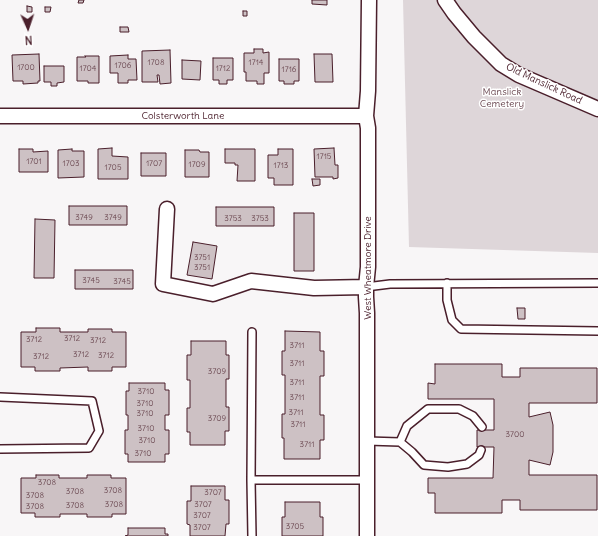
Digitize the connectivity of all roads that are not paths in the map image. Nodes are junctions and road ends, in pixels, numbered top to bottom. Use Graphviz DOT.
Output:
graph roads {
  1 [pos="369,0"];
  2 [pos="445,0"];
  3 [pos="598,109"];
  4 [pos="0,116"];
  5 [pos="366,116"];
  6 [pos="167,209"];
  7 [pos="598,283"];
  8 [pos="447,284"];
  9 [pos="366,287"];
  10 [pos="598,330"];
  11 [pos="252,332"];
  12 [pos="0,397"];
  13 [pos="482,427"];
  14 [pos="367,441"];
  15 [pos="400,442"];
  16 [pos="0,449"];
  17 [pos="481,450"];
  18 [pos="251,480"];
  19 [pos="367,480"];
  20 [pos="252,536"];
  21 [pos="367,536"];
  1 -- 5 [label="street, West Wheatmore Drive"];
  2 -- 3 [label="street, Old Manslick Road"];
  4 -- 5 [label="street, Colsterworth Lane"];
  5 -- 9 [label="street, West Wheatmore Drive"];
  6 -- 9 [label="street"];
  7 -- 8 [label="lane"];
  8 -- 9 [label="lane"];
  8 -- 10 [label="lane"];
  9 -- 14 [label="street, West Wheatmore Drive"];
  11 -- 18 [label="lane"];
  12 -- 16 [label="lane"];
  13 -- 15 [label="lane"];
  14 -- 15 [label="lane"];
  14 -- 19 [label="street, West Wheatmore Drive"];
  15 -- 17 [label="lane"];
  18 -- 19 [label="lane"];
  18 -- 20 [label="lane"];
  19 -- 21 [label="street, West Wheatmore Drive"];
}
